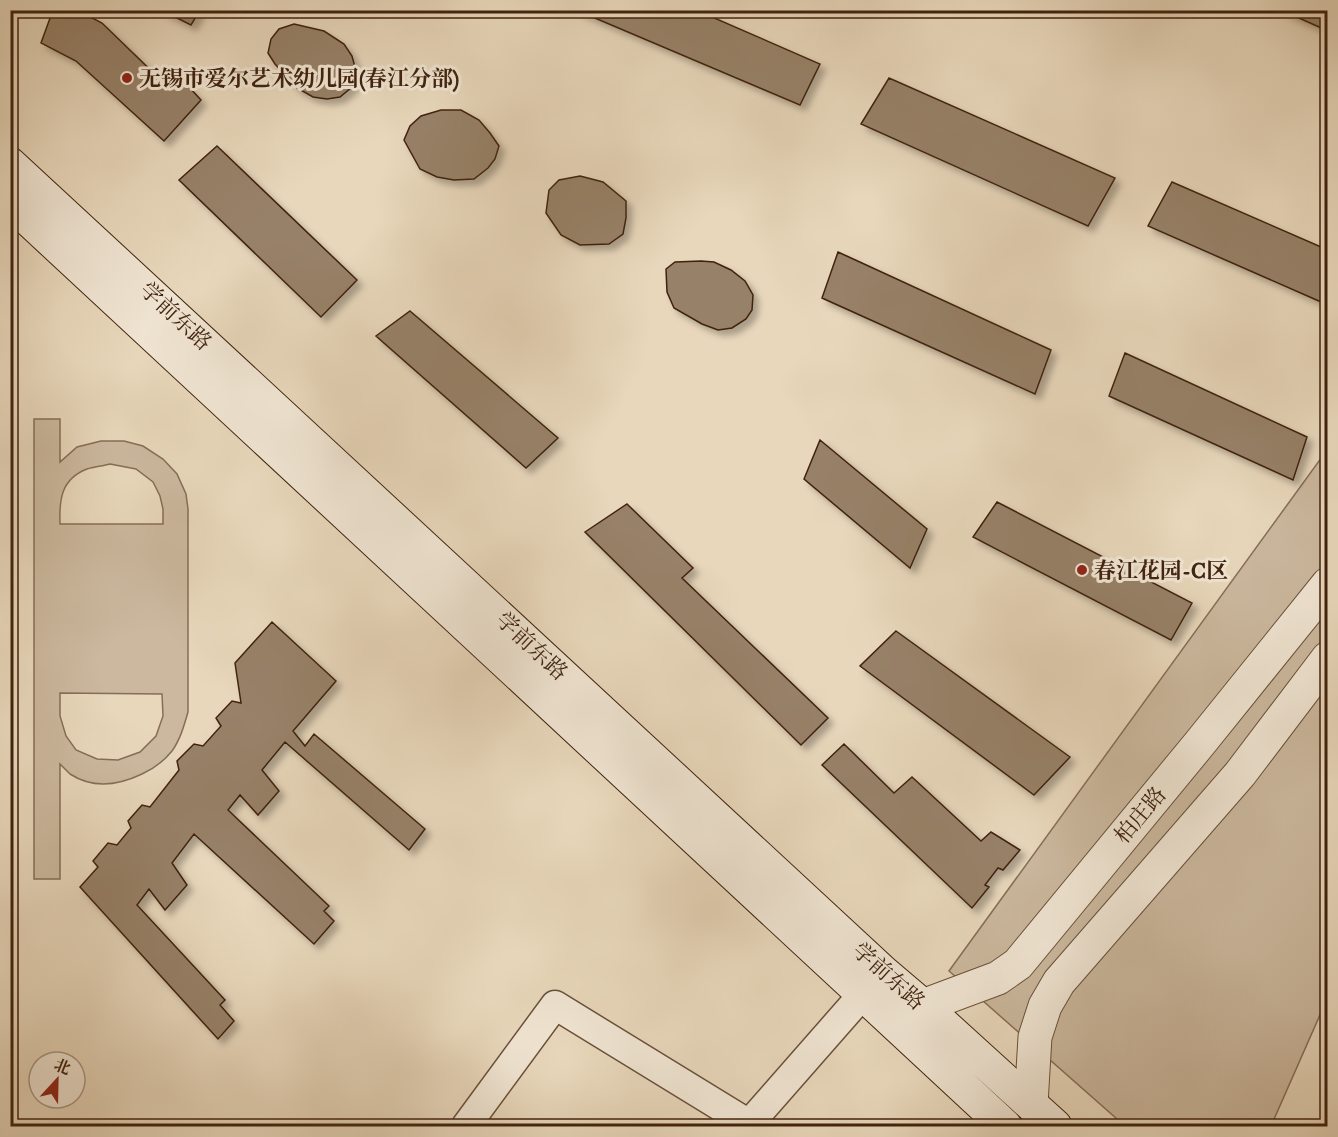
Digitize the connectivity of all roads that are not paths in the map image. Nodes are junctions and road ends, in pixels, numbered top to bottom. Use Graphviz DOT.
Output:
graph roads {
  1 [pos="10,164"];
  2 [pos="29,207"];
  3 [pos="1328,584"];
  4 [pos="1328,658"];
  5 [pos="873,983"];
  6 [pos="923,1006"];
  7 [pos="1031,1104"];
  8 [pos="749,1125"];
  9 [pos="466,1126"];
  10 [pos="1005,1126"];
  11 [pos="1055,1126"];
  1 -- 2 [label="main road, 学前东路"];
  2 -- 5 [label="main road, 学前东路"];
  3 -- 6 [label="main road, 柏庄路"];
  4 -- 7 [label="main road"];
  5 -- 6 [label="main road, 学前东路"];
  5 -- 8 [label="street"];
  5 -- 10 [label="main road, 学前东路"];
  6 -- 7 [label="main road, 学前东路"];
  7 -- 11 [label="main road, 学前东路"];
  8 -- 9 [label="street"];
}
